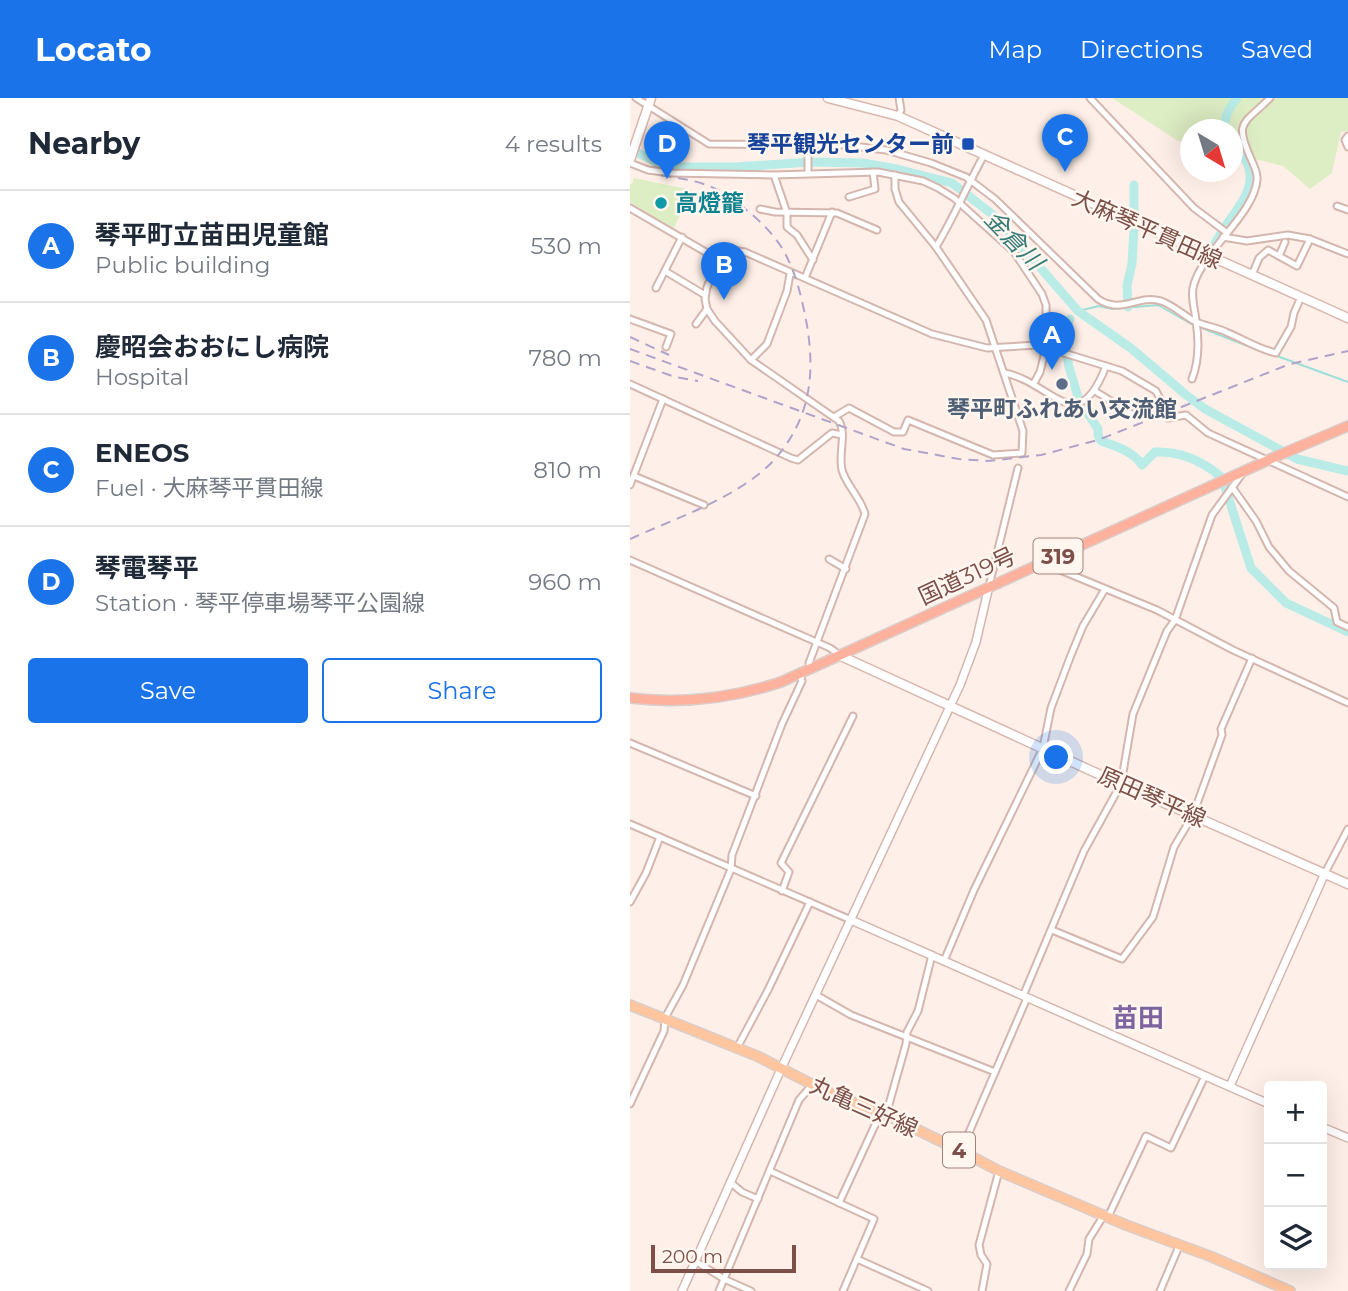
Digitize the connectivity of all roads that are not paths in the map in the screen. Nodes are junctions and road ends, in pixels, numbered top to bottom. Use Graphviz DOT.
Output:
graph roads {
  1 [pos="636,98"];
  2 [pos="828,98"];
  3 [pos="899,98"];
  4 [pos="1090,98"];
  5 [pos="1269,98"];
  6 [pos="650,102"];
  7 [pos="898,116"];
  8 [pos="1348,136"];
  9 [pos="808,146"];
  10 [pos="1348,147"];
  11 [pos="984,155"];
  12 [pos="630,162"];
  13 [pos="873,172"];
  14 [pos="808,173"];
  15 [pos="895,174"];
  16 [pos="774,175"];
  17 [pos="970,182"];
  18 [pos="849,197"];
  19 [pos="959,201"];
  20 [pos="1337,205"];
  21 [pos="630,208"];
  22 [pos="760,209"];
  23 [pos="1348,210"];
  24 [pos="832,212"];
  25 [pos="787,213"];
  26 [pos="877,230"];
  27 [pos="1225,234"];
  28 [pos="682,237"];
  29 [pos="1310,239"];
  30 [pos="1285,242"];
  31 [pos="936,247"];
  32 [pos="1348,254"];
  33 [pos="1209,256"];
  34 [pos="1279,256"];
  35 [pos="714,257"];
  36 [pos="813,260"];
  37 [pos="665,271"];
  38 [pos="790,274"];
  39 [pos="1252,275"];
  40 [pos="805,278"];
  41 [pos="656,288"];
  42 [pos="705,295"];
  43 [pos="1301,297"];
  44 [pos="707,309"];
  45 [pos="1348,318"];
  46 [pos="630,319"];
  47 [pos="1197,323"];
  48 [pos="696,324"];
  49 [pos="666,347"];
  50 [pos="996,348"];
  51 [pos="1046,348"];
  52 [pos="751,360"];
  53 [pos="1106,366"];
  54 [pos="1005,373"];
  55 [pos="1192,379"];
  56 [pos="1034,383"];
  57 [pos="630,384"];
  58 [pos="1095,391"];
  59 [pos="663,399"];
  60 [pos="1165,410"];
  61 [pos="834,416"];
  62 [pos="1348,426"];
  63 [pos="842,435"];
  64 [pos="1271,458"];
  65 [pos="1018,468"];
  66 [pos="1244,472"];
  67 [pos="634,476"];
  68 [pos="630,485"];
  69 [pos="1232,487"];
  70 [pos="1348,497"];
  71 [pos="704,505"];
  72 [pos="829,559"];
  73 [pos="630,560"];
  74 [pos="1043,562"];
  75 [pos="846,569"];
  76 [pos="989,586"];
  77 [pos="1105,589"];
  78 [pos="1175,620"];
  79 [pos="1348,627"];
  80 [pos="818,643"];
  81 [pos="841,656"];
  82 [pos="1252,658"];
  83 [pos="813,669"];
  84 [pos="800,674"];
  85 [pos="630,698"];
  86 [pos="1348,703"];
  87 [pos="951,705"];
  88 [pos="853,716"];
  89 [pos="630,743"];
  90 [pos="1043,748"];
  91 [pos="1121,783"];
  92 [pos="756,796"];
  93 [pos="1193,815"];
  94 [pos="630,824"];
  95 [pos="1348,829"];
  96 [pos="660,838"];
  97 [pos="730,869"];
  98 [pos="1325,873"];
  99 [pos="1348,884"];
  100 [pos="782,891"];
  101 [pos="630,902"];
  102 [pos="810,902"];
  103 [pos="851,920"];
  104 [pos="1052,930"];
  105 [pos="932,956"];
  106 [pos="944,961"];
  107 [pos="816,995"];
  108 [pos="1025,997"];
  109 [pos="630,1005"];
  110 [pos="664,1018"];
  111 [pos="906,1037"];
  112 [pos="737,1048"];
  113 [pos="781,1069"];
  114 [pos="995,1072"];
  115 [pos="1205,1076"];
  116 [pos="812,1084"];
  117 [pos="1230,1086"];
  118 [pos="1264,1102"];
  119 [pos="630,1104"];
  120 [pos="886,1115"];
  121 [pos="1327,1129"];
  122 [pos="1348,1138"];
  123 [pos="961,1151"];
  124 [pos="770,1171"];
  125 [pos="999,1171"];
  126 [pos="730,1182"];
  127 [pos="758,1199"];
  128 [pos="839,1203"];
  129 [pos="1106,1216"];
  130 [pos="1180,1244"];
  131 [pos="857,1259"];
  132 [pos="695,1261"];
  133 [pos="724,1279"];
  134 [pos="682,1291"];
  135 [pos="719,1291"];
  136 [pos="751,1291"];
  137 [pos="843,1291"];
  138 [pos="928,1291"];
  139 [pos="982,1291"];
  140 [pos="1069,1291"];
  141 [pos="1160,1291"];
  142 [pos="1290,1291"];
  1 -- 6 [label="street"];
  2 -- 7 [label="main road, 大麻琴平貫田線"];
  3 -- 7 [label="street"];
  4 -- 27 [label="street"];
  5 -- 27 [label="street"];
  6 -- 9 [label="street"];
  6 -- 12 [label="main road"];
  7 -- 11 [label="main road, 大麻琴平貫田線"];
  8 -- 10 [label="street"];
  9 -- 14 [label="street"];
  9 -- 17 [label="street"];
  11 -- 17 [label="street"];
  11 -- 33 [label="main road, 大麻琴平貫田線"];
  12 -- 16 [label="street"];
  13 -- 14 [label="street"];
  13 -- 15 [label="street"];
  13 -- 18 [label="street"];
  14 -- 16 [label="street"];
  15 -- 19 [label="street"];
  15 -- 31 [label="street"];
  16 -- 25 [label="street"];
  17 -- 19 [label="street"];
  17 -- 47 [label="street"];
  19 -- 31 [label="street"];
  19 -- 51 [label="street"];
  20 -- 23 [label="street"];
  21 -- 28 [label="street"];
  22 -- 25 [label="street"];
  24 -- 25 [label="street"];
  24 -- 26 [label="street"];
  24 -- 36 [label="street"];
  25 -- 36 [label="street"];
  27 -- 29 [label="street"];
  27 -- 33 [label="street"];
  28 -- 35 [label="street"];
  28 -- 37 [label="street"];
  29 -- 32 [label="street"];
  29 -- 34 [label="street"];
  30 -- 34 [label="street"];
  31 -- 50 [label="street"];
  33 -- 39 [label="main road, 大麻琴平貫田線"];
  33 -- 47 [label="street"];
  34 -- 39 [label="street"];
  35 -- 38 [label="street"];
  35 -- 42 [label="street"];
  36 -- 40 [label="street"];
  37 -- 41 [label="street"];
  37 -- 42 [label="street"];
  38 -- 40 [label="street"];
  38 -- 52 [label="street"];
  39 -- 43 [label="main road, 大麻琴平貫田線"];
  40 -- 50 [label="street"];
  42 -- 44 [label="street"];
  43 -- 45 [label="main road, 大麻琴平貫田線"];
  43 -- 47 [label="street"];
  44 -- 48 [label="street"];
  44 -- 52 [label="street"];
  46 -- 49 [label="street"];
  47 -- 55 [label="street"];
  50 -- 51 [label="street"];
  50 -- 54 [label="street"];
  51 -- 53 [label="street"];
  51 -- 56 [label="street"];
  52 -- 61 [label="street"];
  53 -- 58 [label="street"];
  53 -- 60 [label="street"];
  54 -- 56 [label="street"];
  54 -- 61 [label="street"];
  56 -- 58 [label="street"];
  57 -- 59 [label="street"];
  58 -- 60 [label="street"];
  59 -- 63 [label="street"];
  59 -- 67 [label="street"];
  60 -- 64 [label="street"];
  61 -- 63 [label="street"];
  62 -- 64 [label="highway, 国道319号 / 319"];
  63 -- 75 [label="street"];
  64 -- 66 [label="highway, 国道319号 / 319"];
  64 -- 70 [label="street"];
  65 -- 76 [label="street"];
  66 -- 69 [label="street"];
  66 -- 74 [label="highway, 国道319号 / 319"];
  67 -- 68 [label="street"];
  67 -- 71 [label="street"];
  69 -- 78 [label="street"];
  69 -- 79 [label="street"];
  72 -- 75 [label="street"];
  73 -- 80 [label="street"];
  74 -- 76 [label="highway, 国道319号 / 319"];
  74 -- 77 [label="street"];
  75 -- 80 [label="street"];
  76 -- 81 [label="highway, 国道319号 / 319"];
  76 -- 87 [label="street"];
  77 -- 78 [label="street"];
  77 -- 90 [label="street"];
  78 -- 82 [label="street"];
  78 -- 91 [label="street"];
  80 -- 81 [label="street"];
  80 -- 83 [label="street"];
  81 -- 83 [label="highway, 国道319号 / 319"];
  81 -- 87 [label="main road, 原田琴平線"];
  82 -- 86 [label="street"];
  82 -- 93 [label="street"];
  83 -- 84 [label="highway, 国道319号 / 319"];
  84 -- 85 [label="highway, 国道319号 / 319"];
  84 -- 92 [label="street"];
  87 -- 90 [label="main road, 原田琴平線"];
  87 -- 103 [label="street"];
  88 -- 100 [label="street"];
  89 -- 92 [label="street"];
  90 -- 91 [label="main road, 原田琴平線"];
  90 -- 106 [label="street"];
  91 -- 93 [label="main road, 原田琴平線"];
  91 -- 104 [label="street"];
  92 -- 97 [label="street"];
  93 -- 98 [label="main road, 原田琴平線"];
  93 -- 104 [label="street"];
  94 -- 96 [label="street"];
  95 -- 98 [label="street"];
  96 -- 97 [label="street"];
  96 -- 101 [label="street"];
  97 -- 100 [label="street"];
  97 -- 110 [label="street"];
  98 -- 99 [label="main road, 原田琴平線"];
  98 -- 117 [label="street"];
  100 -- 102 [label="street"];
  102 -- 103 [label="street"];
  102 -- 112 [label="street"];
  103 -- 105 [label="street"];
  103 -- 107 [label="street"];
  104 -- 108 [label="street"];
  105 -- 106 [label="street"];
  105 -- 111 [label="street"];
  106 -- 108 [label="street"];
  107 -- 111 [label="street"];
  107 -- 113 [label="street"];
  108 -- 114 [label="street"];
  108 -- 115 [label="street"];
  109 -- 110 [label="main road, 丸亀三好線 / 4"];
  110 -- 112 [label="main road, 丸亀三好線 / 4"];
  110 -- 119 [label="street"];
  111 -- 114 [label="street"];
  111 -- 120 [label="street"];
  112 -- 113 [label="main road, 丸亀三好線 / 4"];
  113 -- 116 [label="main road, 丸亀三好線 / 4"];
  113 -- 126 [label="street"];
  114 -- 123 [label="street"];
  115 -- 117 [label="street"];
  115 -- 129 [label="street"];
  116 -- 120 [label="main road, 丸亀三好線 / 4"];
  116 -- 124 [label="street"];
  117 -- 118 [label="street"];
  120 -- 123 [label="main road, 丸亀三好線 / 4"];
  120 -- 128 [label="street"];
  121 -- 122 [label="street"];
  123 -- 125 [label="main road, 丸亀三好線 / 4"];
  124 -- 127 [label="street"];
  124 -- 128 [label="street"];
  125 -- 129 [label="main road, 丸亀三好線 / 4"];
  125 -- 139 [label="street"];
  126 -- 127 [label="street"];
  126 -- 132 [label="street"];
  127 -- 133 [label="street"];
  128 -- 131 [label="street"];
  129 -- 130 [label="main road, 丸亀三好線 / 4"];
  129 -- 140 [label="street"];
  130 -- 141 [label="street"];
  130 -- 142 [label="main road, 丸亀三好線 / 4"];
  131 -- 137 [label="street"];
  131 -- 138 [label="street"];
  132 -- 133 [label="street"];
  132 -- 134 [label="street"];
  133 -- 135 [label="street"];
  133 -- 136 [label="street"];
}
